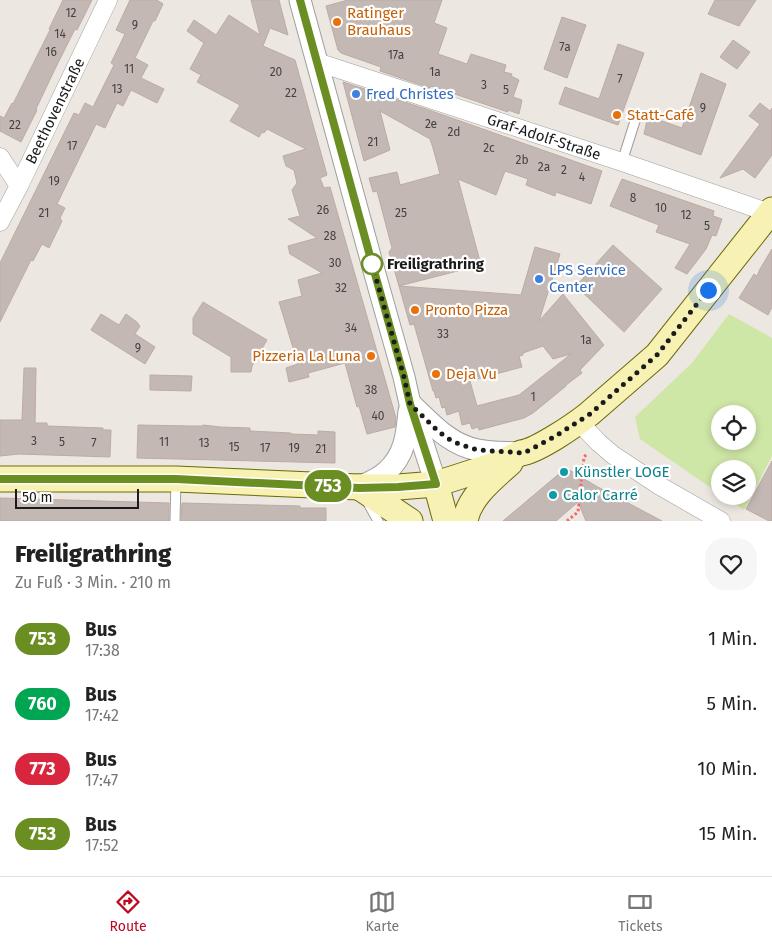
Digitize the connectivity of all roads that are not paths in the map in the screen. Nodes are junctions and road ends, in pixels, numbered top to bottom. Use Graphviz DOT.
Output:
graph roads {
  1 [pos="108,0"];
  2 [pos="300,0"];
  3 [pos="317,62"];
  4 [pos="636,118"];
  5 [pos="0,157"];
  6 [pos="622,162"];
  7 [pos="19,186"];
  8 [pos="771,211"];
  9 [pos="0,222"];
  10 [pos="410,404"];
  11 [pos="579,422"];
  12 [pos="521,453"];
  13 [pos="0,479"];
  14 [pos="176,479"];
  15 [pos="436,484"];
  16 [pos="359,488"];
  17 [pos="175,521"];
  18 [pos="378,521"];
  19 [pos="410,521"];
  20 [pos="446,521"];
  21 [pos="465,521"];
  22 [pos="721,521"];
  1 -- 7 [label="street, Beethovenstraße"];
  2 -- 3 [label="street"];
  3 -- 6 [label="street, Graf-Adolf-Straße"];
  3 -- 10 [label="street"];
  4 -- 6 [label="lane"];
  5 -- 7 [label="street"];
  6 -- 8 [label="street, Graf-Adolf-Straße"];
  7 -- 9 [label="street, Beethovenstraße"];
  8 -- 11 [label="main road"];
  10 -- 12 [label="street"];
  10 -- 15 [label="street"];
  10 -- 16 [label="street"];
  11 -- 12 [label="main road"];
  11 -- 22 [label="street"];
  12 -- 15 [label="main road"];
  12 -- 21 [label="main road"];
  13 -- 14 [label="main road"];
  14 -- 16 [label="main road"];
  14 -- 17 [label="lane"];
  15 -- 16 [label="main road"];
  15 -- 20 [label="main road"];
  16 -- 18 [label="lane"];
  16 -- 19 [label="main road"];
}
